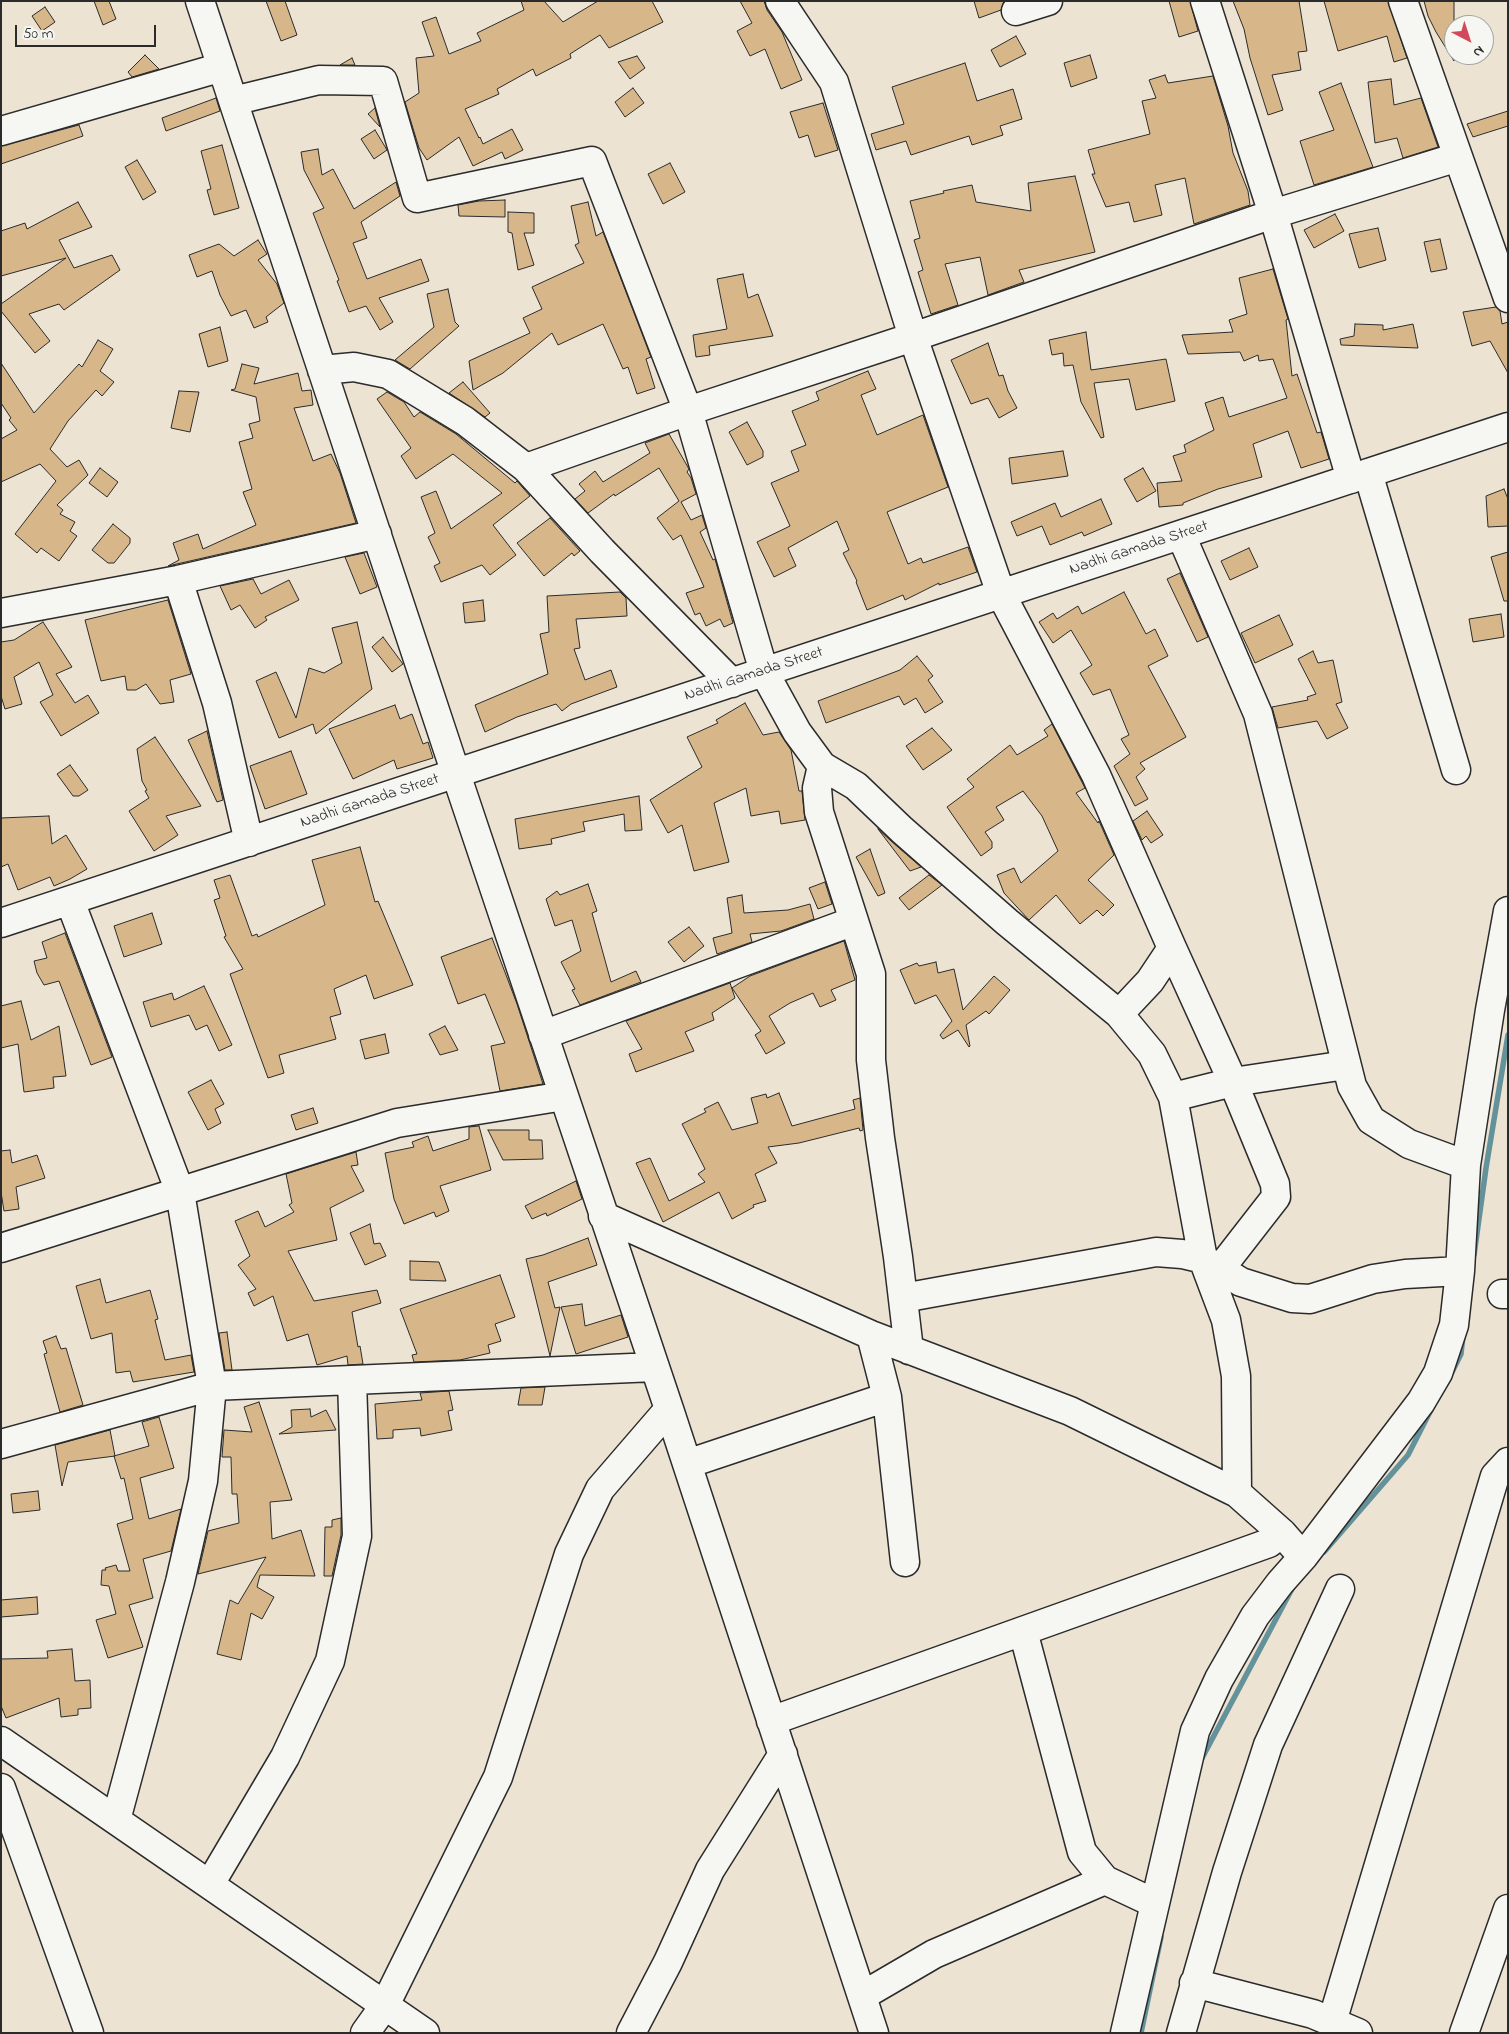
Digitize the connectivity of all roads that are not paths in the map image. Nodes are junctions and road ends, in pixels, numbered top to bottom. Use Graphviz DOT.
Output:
graph roads {
  1 [pos="200,1"];
  2 [pos="780,1"];
  3 [pos="1048,1"];
  4 [pos="1205,1"];
  5 [pos="1403,1"];
  6 [pos="1016,11"];
  7 [pos="222,67"];
  8 [pos="233,101"];
  9 [pos="1,131"];
  10 [pos="1458,157"];
  11 [pos="1274,214"];
  12 [pos="1497,237"];
  13 [pos="1508,298"];
  14 [pos="913,337"];
  15 [pos="322,370"];
  16 [pos="688,411"];
  17 [pos="1508,427"];
  18 [pos="526,468"];
  19 [pos="1360,476"];
  20 [pos="376,534"];
  21 [pos="1181,535"];
  22 [pos="178,580"];
  23 [pos="1001,594"];
  24 [pos="1,613"];
  25 [pos="764,672"];
  26 [pos="732,683"];
  27 [pos="822,766"];
  28 [pos="1456,770"];
  29 [pos="456,774"];
  30 [pos="249,842"];
  31 [pos="70,901"];
  32 [pos="1508,911"];
  33 [pos="854,921"];
  34 [pos="1,923"];
  35 [pos="1172,948"];
  36 [pos="1119,1014"];
  37 [pos="544,1035"];
  38 [pos="1346,1065"];
  39 [pos="1233,1082"];
  40 [pos="564,1096"];
  41 [pos="1173,1097"];
  42 [pos="1466,1165"];
  43 [pos="180,1192"];
  44 [pos="603,1216"];
  45 [pos="1,1248"];
  46 [pos="1211,1264"];
  47 [pos="1460,1271"];
  48 [pos="903,1298"];
  49 [pos="871,1335"];
  50 [pos="909,1350"];
  51 [pos="655,1367"];
  52 [pos="352,1380"];
  53 [pos="212,1386"];
  54 [pos="887,1397"];
  55 [pos="669,1409"];
  56 [pos="1,1444"];
  57 [pos="687,1464"];
  58 [pos="1501,1469"];
  59 [pos="1237,1493"];
  60 [pos="1282,1533"];
  61 [pos="1303,1557"];
  62 [pos="905,1562"];
  63 [pos="1340,1589"];
  64 [pos="1023,1631"];
  65 [pos="771,1721"];
  66 [pos="1,1741"];
  67 [pos="782,1754"];
  68 [pos="1,1788"];
  69 [pos="6,1814"];
  70 [pos="116,1820"];
  71 [pos="1105,1880"];
  72 [pos="210,1884"];
  73 [pos="1154,1903"];
  74 [pos="1507,1913"];
  75 [pos="1194,1983"];
  76 [pos="862,1996"];
  77 [pos="385,2005"];
  78 [pos="1332,2022"];
  79 [pos="89,2033"];
  80 [pos="365,2033"];
  81 [pos="426,2033"];
  82 [pos="631,2033"];
  83 [pos="874,2033"];
  84 [pos="1124,2033"];
  85 [pos="1182,2033"];
  86 [pos="1358,2033"];
  87 [pos="1464,2033"];
  1 -- 7 [label="street"];
  2 -- 14 [label="street"];
  3 -- 6 [label="street"];
  4 -- 11 [label="street"];
  5 -- 10 [label="street"];
  7 -- 8 [label="street"];
  7 -- 9 [label="street"];
  8 -- 15 [label="street"];
  8 -- 16 [label="street"];
  10 -- 11 [label="street"];
  10 -- 12 [label="street"];
  11 -- 14 [label="street"];
  11 -- 19 [label="street"];
  12 -- 13 [label="street"];
  14 -- 16 [label="street"];
  14 -- 23 [label="street"];
  15 -- 18 [label="street"];
  15 -- 20 [label="street"];
  16 -- 18 [label="street"];
  16 -- 25 [label="street"];
  17 -- 19 [label="street, Nadhi Gamada Street"];
  18 -- 26 [label="street"];
  19 -- 21 [label="street, Nadhi Gamada Street"];
  19 -- 28 [label="street"];
  20 -- 22 [label="street"];
  20 -- 29 [label="street"];
  21 -- 23 [label="street, Nadhi Gamada Street"];
  21 -- 38 [label="street"];
  22 -- 24 [label="street"];
  22 -- 30 [label="street"];
  23 -- 25 [label="street, Nadhi Gamada Street"];
  23 -- 35 [label="street"];
  25 -- 26 [label="street, Nadhi Gamada Street"];
  25 -- 27 [label="street"];
  26 -- 29 [label="street, Nadhi Gamada Street"];
  27 -- 33 [label="street"];
  27 -- 36 [label="street"];
  29 -- 30 [label="street, Nadhi Gamada Street"];
  29 -- 37 [label="street"];
  30 -- 31 [label="street, Nadhi Gamada Street"];
  31 -- 34 [label="street, Nadhi Gamada Street"];
  31 -- 43 [label="street"];
  32 -- 42 [label="street"];
  33 -- 37 [label="street"];
  33 -- 48 [label="street"];
  35 -- 36 [label="street"];
  35 -- 39 [label="street"];
  36 -- 41 [label="street"];
  37 -- 40 [label="street"];
  38 -- 39 [label="street"];
  38 -- 42 [label="street"];
  39 -- 41 [label="street"];
  39 -- 46 [label="street"];
  40 -- 43 [label="street"];
  40 -- 44 [label="street"];
  41 -- 46 [label="street"];
  42 -- 47 [label="street"];
  43 -- 45 [label="street"];
  43 -- 53 [label="street"];
  44 -- 49 [label="street"];
  44 -- 51 [label="street"];
  46 -- 47 [label="street"];
  46 -- 48 [label="street"];
  46 -- 59 [label="street"];
  47 -- 61 [label="street"];
  48 -- 50 [label="street"];
  49 -- 50 [label="street"];
  49 -- 54 [label="street"];
  50 -- 59 [label="street"];
  51 -- 52 [label="street"];
  51 -- 55 [label="street"];
  52 -- 53 [label="street"];
  52 -- 72 [label="street"];
  53 -- 56 [label="street"];
  53 -- 70 [label="street"];
  54 -- 57 [label="street"];
  54 -- 62 [label="street"];
  55 -- 57 [label="street"];
  55 -- 77 [label="street"];
  57 -- 65 [label="street"];
  58 -- 78 [label="street"];
  59 -- 60 [label="street"];
  60 -- 61 [label="street"];
  60 -- 64 [label="street"];
  61 -- 73 [label="street"];
  63 -- 75 [label="street"];
  64 -- 65 [label="street"];
  64 -- 71 [label="street"];
  65 -- 67 [label="street"];
  66 -- 70 [label="street"];
  67 -- 76 [label="street"];
  67 -- 82 [label="street"];
  68 -- 69 [label="street"];
  69 -- 79 [label="street"];
  70 -- 72 [label="street"];
  71 -- 73 [label="street"];
  71 -- 76 [label="street"];
  72 -- 77 [label="street"];
  73 -- 84 [label="street"];
  74 -- 87 [label="street"];
  75 -- 78 [label="street"];
  75 -- 85 [label="street"];
  76 -- 83 [label="street"];
  77 -- 80 [label="street"];
  77 -- 81 [label="street"];
  78 -- 86 [label="street"];
}
